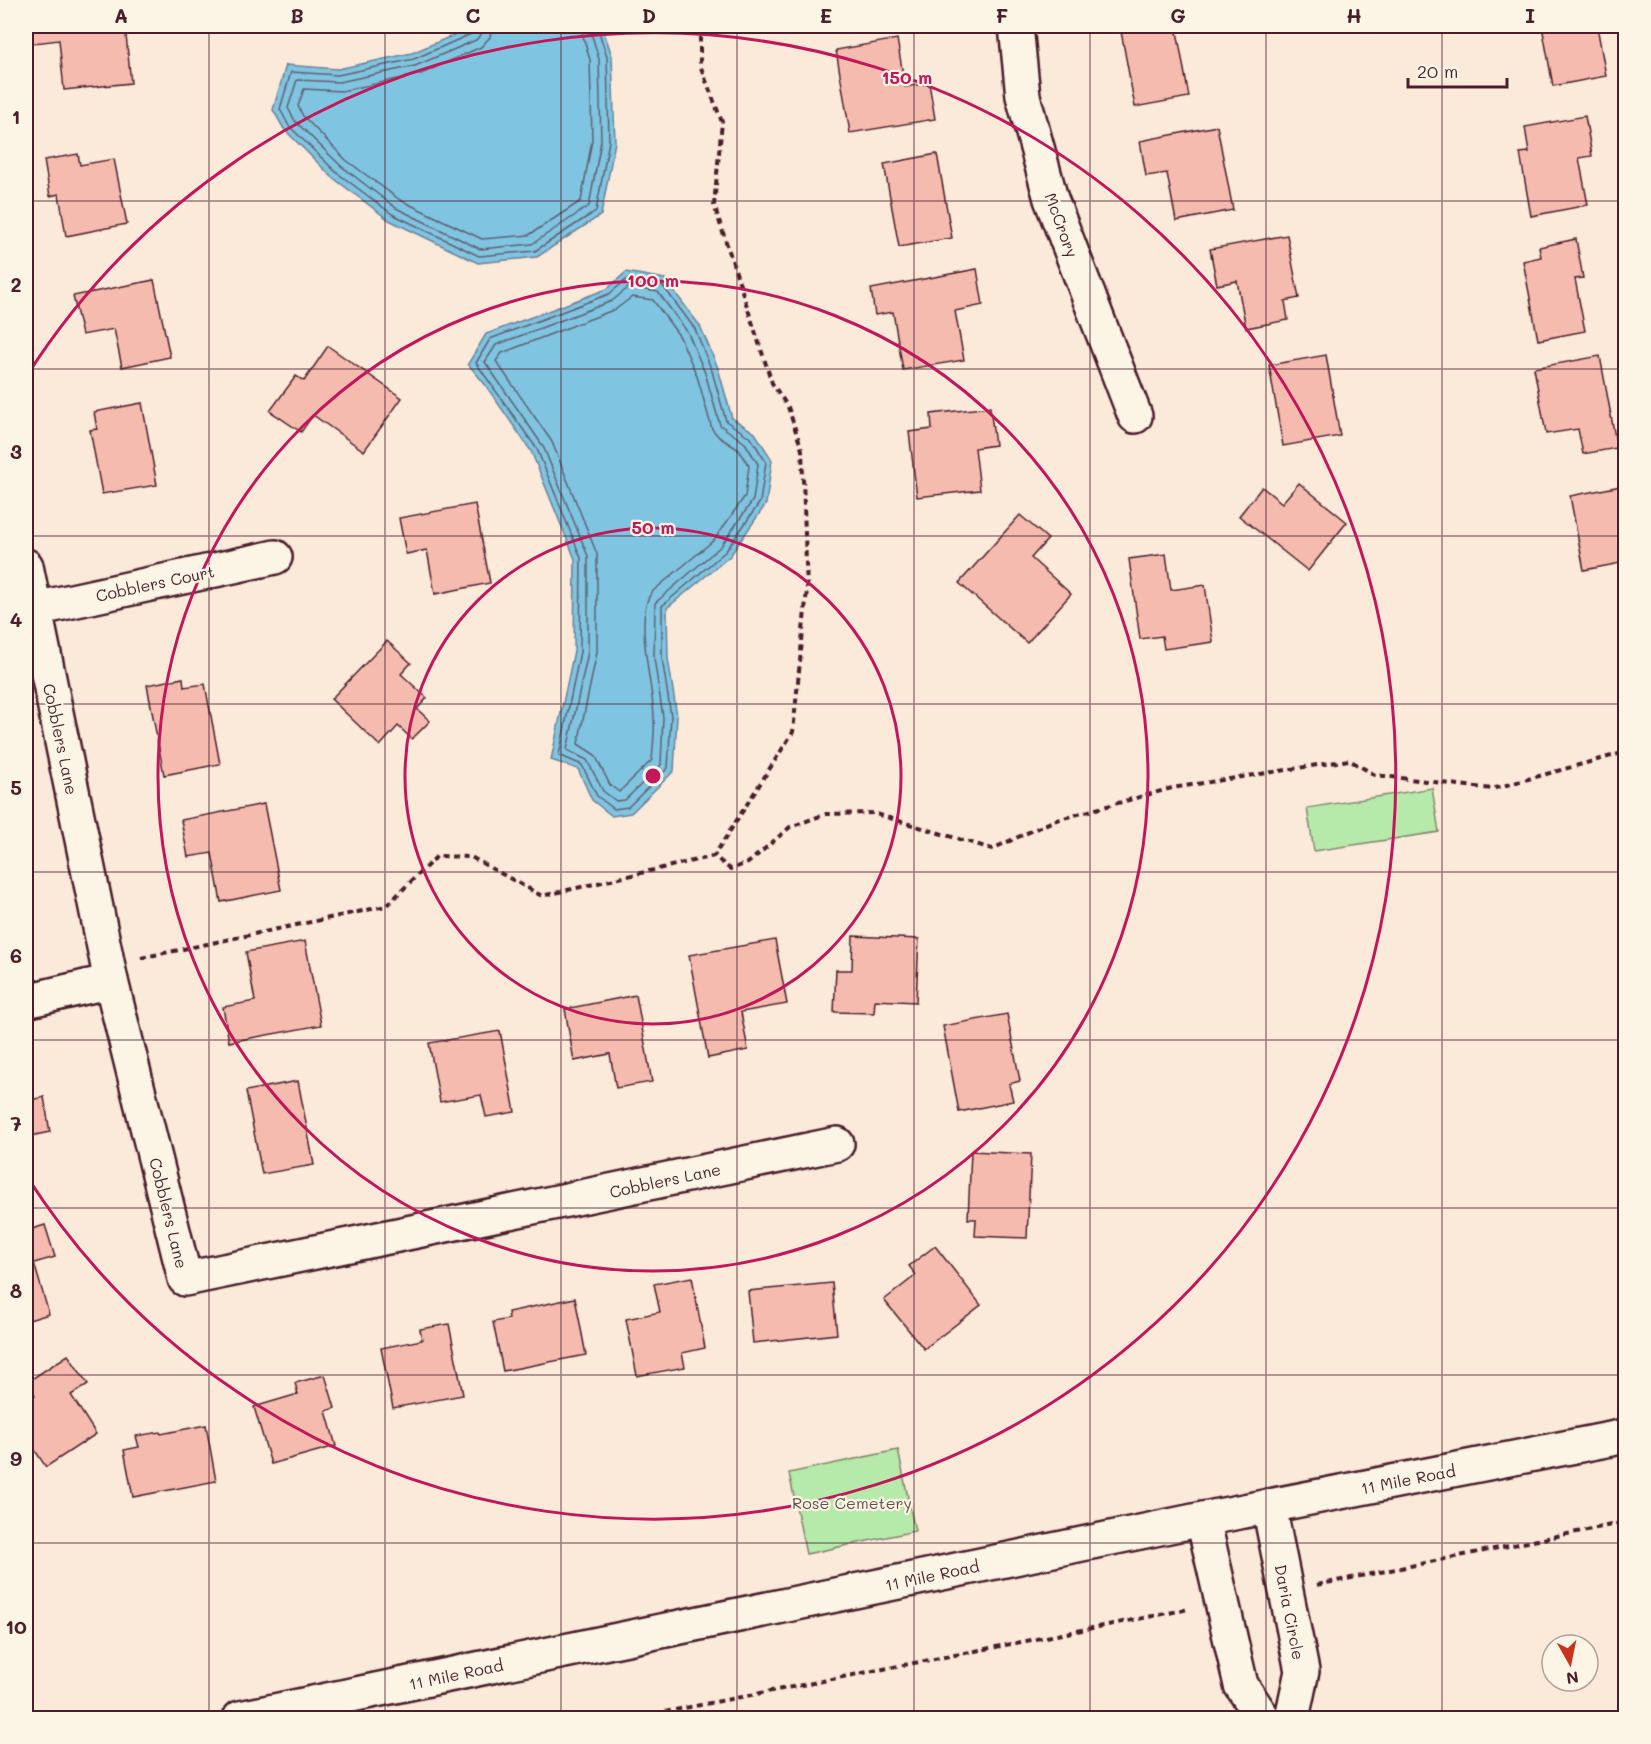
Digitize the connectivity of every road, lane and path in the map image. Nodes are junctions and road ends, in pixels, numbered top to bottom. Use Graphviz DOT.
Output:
graph roads {
  1 [pos="700,26"];
  2 [pos="1016,26"];
  3 [pos="1135,416"];
  4 [pos="275,557"];
  5 [pos="26,566"];
  6 [pos="35,609"];
  7 [pos="1626,752"];
  8 [pos="714,856"];
  9 [pos="110,973"];
  10 [pos="26,1001"];
  11 [pos="837,1144"];
  12 [pos="1626,1436"];
  13 [pos="1269,1506"];
  14 [pos="1203,1520"];
  15 [pos="1626,1522"];
  16 [pos="1286,1591"];
  17 [pos="1222,1603"];
  18 [pos="240,1719"];
  19 [pos="634,1719"];
  20 [pos="1263,1719"];
  21 [pos="1292,1719"];
  1 -- 8 [label="path"];
  2 -- 3 [label="street, McCrory"];
  4 -- 6 [label="street, Cobblers Court"];
  5 -- 6 [label="street, Cobblers Lane"];
  6 -- 9 [label="street, Cobblers Lane"];
  7 -- 8 [label="path"];
  8 -- 9 [label="path"];
  9 -- 10 [label="street"];
  9 -- 11 [label="street, Cobblers Lane"];
  12 -- 13 [label="street, 11 Mile Road"];
  13 -- 14 [label="street, 11 Mile Road"];
  13 -- 16 [label="street, Daria Circle"];
  14 -- 17 [label="street"];
  14 -- 18 [label="street, 11 Mile Road"];
  15 -- 16 [label="path"];
  16 -- 21 [label="street, Daria Circle"];
  17 -- 19 [label="path"];
  17 -- 20 [label="street"];
}
